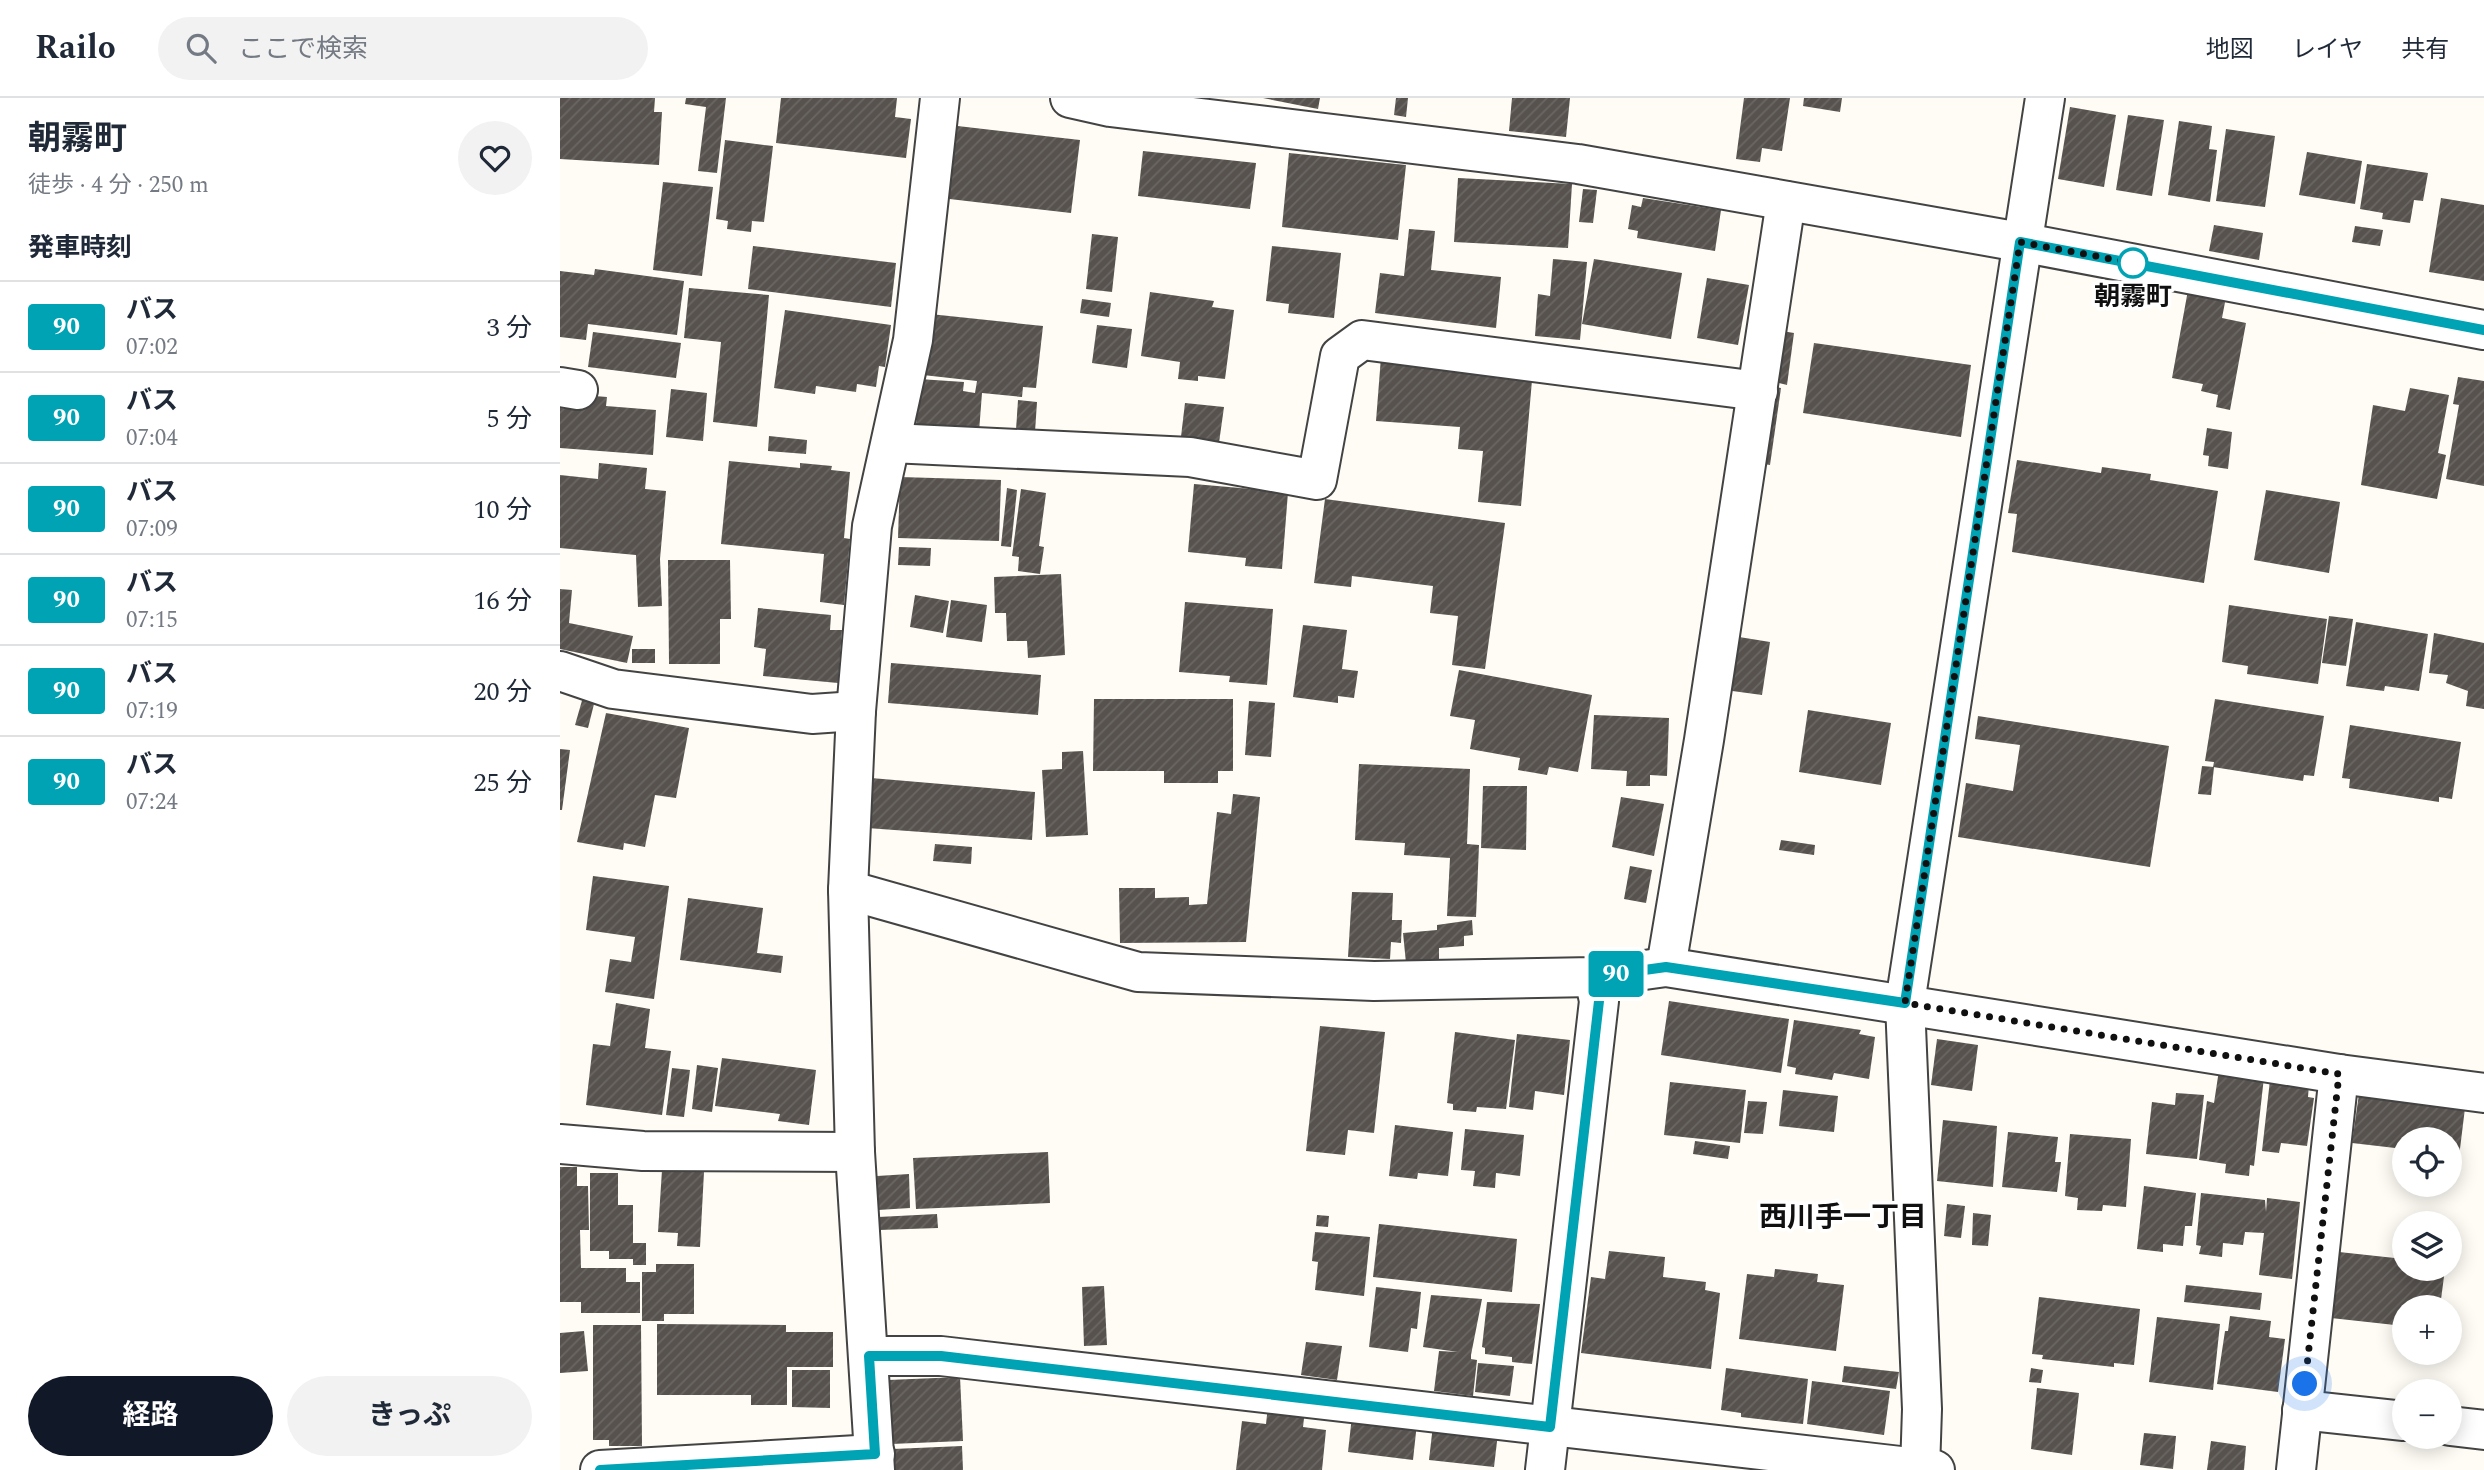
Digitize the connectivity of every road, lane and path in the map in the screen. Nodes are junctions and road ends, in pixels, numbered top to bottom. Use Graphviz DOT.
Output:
graph roads {
  1 [pos="940,98"];
  2 [pos="1070,98"];
  3 [pos="2045,98"];
  4 [pos="1786,201"];
  5 [pos="2020,242"];
  6 [pos="2484,330"];
  7 [pos="1758,391"];
  8 [pos="891,443"];
  9 [pos="560,671"];
  10 [pos="856,711"];
  11 [pos="848,890"];
  12 [pos="1666,967"];
  13 [pos="1594,977"];
  14 [pos="1905,1003"];
  15 [pos="2339,1074"];
  16 [pos="2484,1093"];
  17 [pos="560,1144"];
  18 [pos="855,1152"];
  19 [pos="869,1356"];
  20 [pos="2302,1410"];
  21 [pos="2392,1420"];
  22 [pos="1550,1427"];
  23 [pos="2462,1427"];
  24 [pos="2484,1430"];
  25 [pos="875,1462"];
  26 [pos="600,1470"];
  27 [pos="1545,1470"];
  28 [pos="1925,1470"];
  29 [pos="2296,1470"];
  1 -- 8 [label="street"];
  2 -- 4 [label="street"];
  3 -- 5 [label="street"];
  4 -- 5 [label="street"];
  4 -- 7 [label="street"];
  5 -- 6 [label="street"];
  5 -- 14 [label="street"];
  7 -- 8 [label="street"];
  7 -- 12 [label="street"];
  8 -- 10 [label="street"];
  9 -- 10 [label="street"];
  10 -- 11 [label="street"];
  11 -- 13 [label="street"];
  11 -- 18 [label="street"];
  12 -- 13 [label="street"];
  12 -- 14 [label="street"];
  13 -- 22 [label="street"];
  14 -- 15 [label="street"];
  14 -- 28 [label="street"];
  15 -- 16 [label="street"];
  15 -- 20 [label="street"];
  17 -- 18 [label="street"];
  18 -- 19 [label="street"];
  19 -- 22 [label="street"];
  19 -- 25 [label="street"];
  20 -- 21 [label="street"];
  20 -- 29 [label="street"];
  22 -- 27 [label="street"];
  22 -- 28 [label="street"];
  23 -- 24 [label="street"];
  25 -- 26 [label="street"];
}
